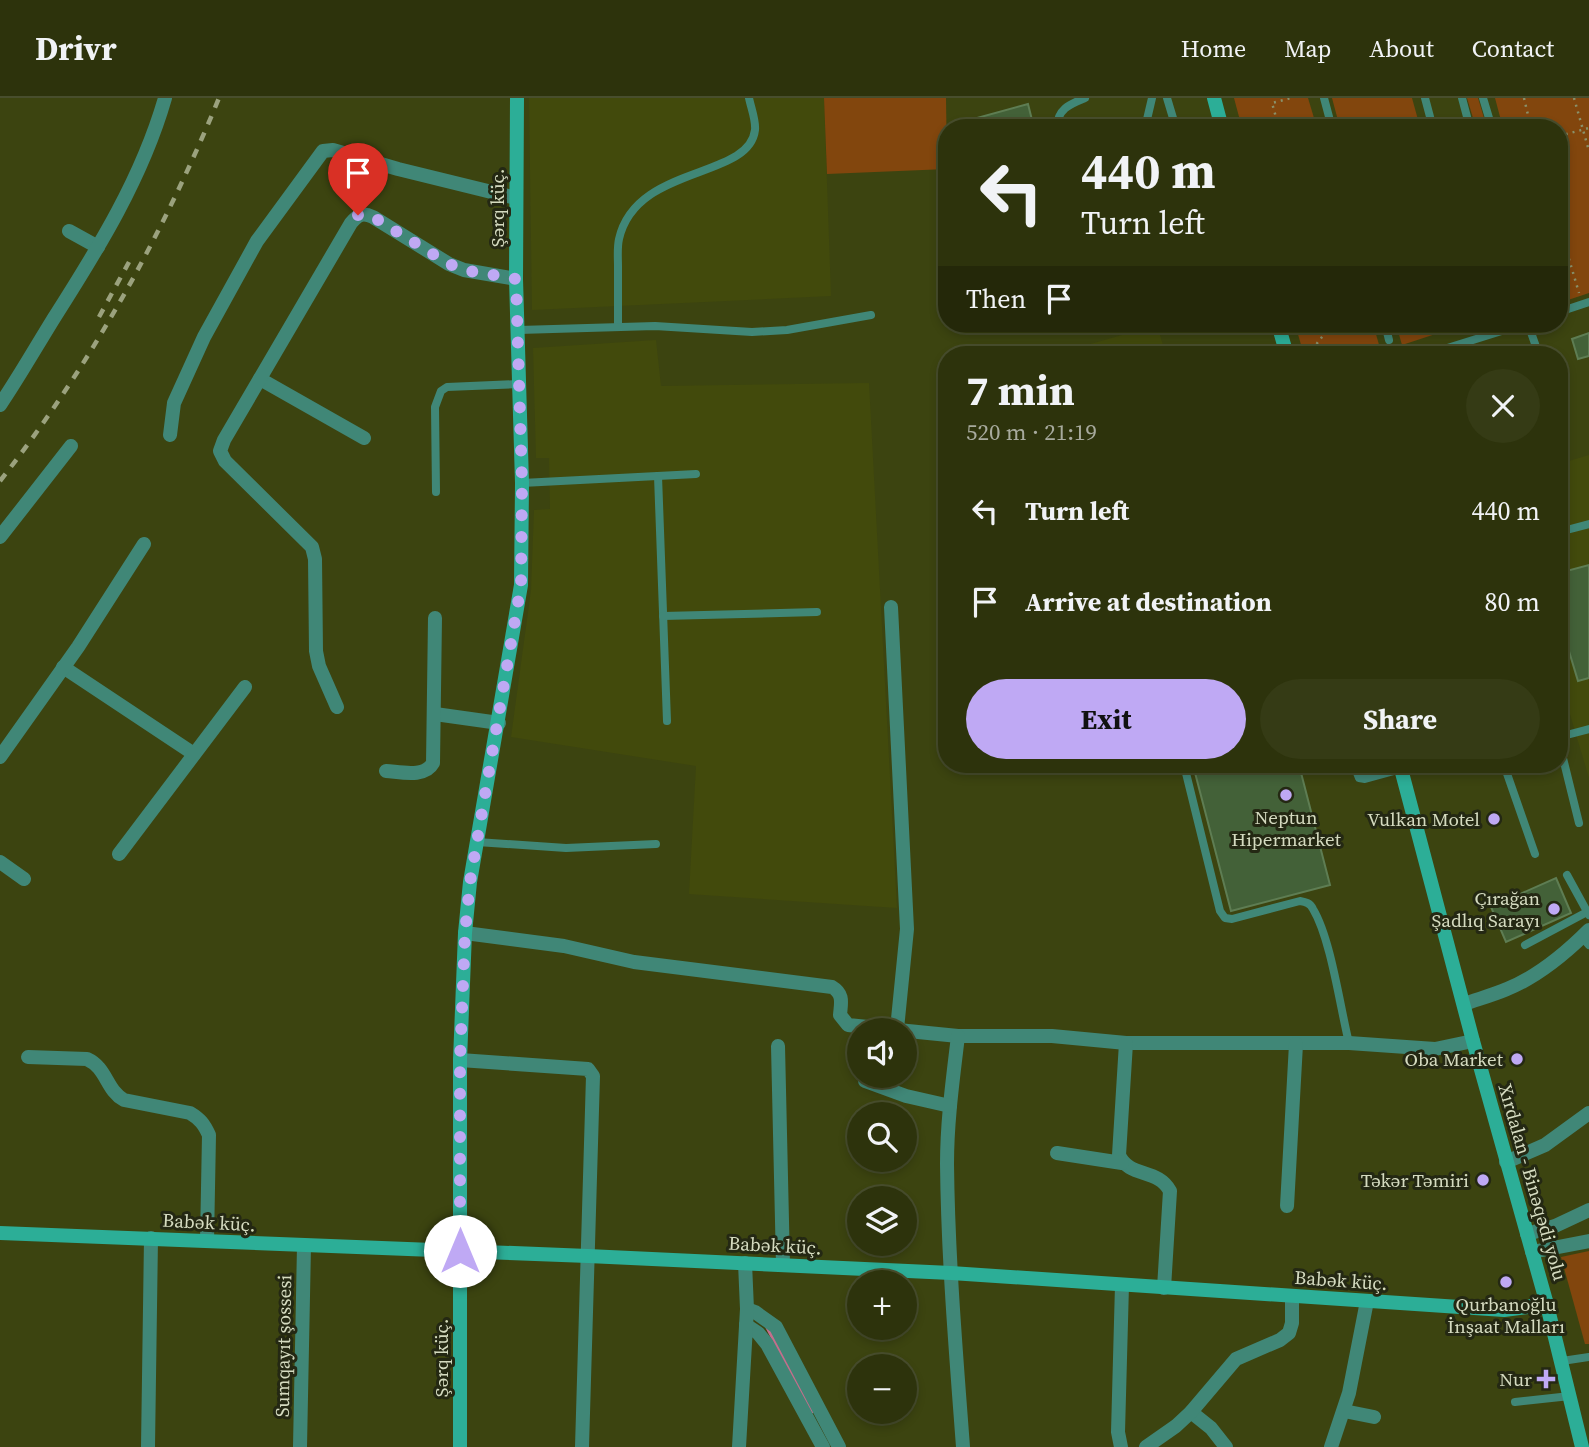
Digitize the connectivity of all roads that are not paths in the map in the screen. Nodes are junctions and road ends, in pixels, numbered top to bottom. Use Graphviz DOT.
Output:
graph roads {
  1 [pos="164,98"];
  2 [pos="515,98"];
  3 [pos="749,98"];
  4 [pos="1086,98"];
  5 [pos="1152,98"];
  6 [pos="1167,98"];
  7 [pos="1214,98"];
  8 [pos="1324,98"];
  9 [pos="1425,98"];
  10 [pos="1462,98"];
  11 [pos="1483,98"];
  12 [pos="1058,119"];
  13 [pos="1147,119"];
  14 [pos="1173,119"];
  15 [pos="1220,119"];
  16 [pos="1330,119"];
  17 [pos="1431,119"];
  18 [pos="1468,119"];
  19 [pos="1489,119"];
  20 [pos="516,198"];
  21 [pos="69,231"];
  22 [pos="98,247"];
  23 [pos="516,279"];
  24 [pos="1589,302"];
  25 [pos="1568,309"];
  26 [pos="871,315"];
  27 [pos="618,326"];
  28 [pos="519,330"];
  29 [pos="1387,333"];
  30 [pos="1497,333"];
  31 [pos="1389,340"];
  32 [pos="1454,346"];
  33 [pos="260,379"];
  34 [pos="519,384"];
  35 [pos="0,405"];
  36 [pos="170,435"];
  37 [pos="365,438"];
  38 [pos="71,446"];
  39 [pos="696,474"];
  40 [pos="657,476"];
  41 [pos="522,483"];
  42 [pos="436,492"];
  43 [pos="1589,524"];
  44 [pos="1568,530"];
  45 [pos="0,537"];
  46 [pos="144,544"];
  47 [pos="891,607"];
  48 [pos="817,612"];
  49 [pos="663,616"];
  50 [pos="435,618"];
  51 [pos="64,667"];
  52 [pos="245,687"];
  53 [pos="337,707"];
  54 [pos="435,714"];
  55 [pos="667,721"];
  56 [pos="499,723"];
  57 [pos="1589,729"];
  58 [pos="1568,737"];
  59 [pos="194,754"];
  60 [pos="0,757"];
  61 [pos="386,771"];
  62 [pos="1186,773"];
  63 [pos="1357,773"];
  64 [pos="1383,773"];
  65 [pos="1403,773"];
  66 [pos="1507,773"];
  67 [pos="1567,773"];
  68 [pos="1579,823"];
  69 [pos="477,842"];
  70 [pos="656,844"];
  71 [pos="119,853"];
  72 [pos="1535,854"];
  73 [pos="0,862"];
  74 [pos="1567,875"];
  75 [pos="24,879"];
  76 [pos="1588,913"];
  77 [pos="465,933"];
  78 [pos="1587,938"];
  79 [pos="1525,945"];
  80 [pos="1464,1004"];
  81 [pos="898,1018"];
  82 [pos="847,1024"];
  83 [pos="917,1031"];
  84 [pos="958,1036"];
  85 [pos="1473,1041"];
  86 [pos="1126,1042"];
  87 [pos="1349,1043"];
  88 [pos="1296,1044"];
  89 [pos="778,1046"];
  90 [pos="28,1057"];
  91 [pos="460,1060"];
  92 [pos="884,1088"];
  93 [pos="950,1106"];
  94 [pos="1589,1113"];
  95 [pos="1057,1153"];
  96 [pos="1506,1162"];
  97 [pos="1122,1163"];
  98 [pos="1287,1206"];
  99 [pos="1589,1210"];
  100 [pos="0,1233"];
  101 [pos="1527,1234"];
  102 [pos="150,1238"];
  103 [pos="207,1241"];
  104 [pos="1589,1241"];
  105 [pos="304,1246"];
  106 [pos="460,1251"];
  107 [pos="1532,1252"];
  108 [pos="588,1256"];
  109 [pos="745,1263"];
  110 [pos="783,1265"];
  111 [pos="951,1273"];
  112 [pos="1122,1285"];
  113 [pos="1164,1288"];
  114 [pos="1292,1297"];
  115 [pos="1367,1301"];
  116 [pos="1546,1301"];
  117 [pos="747,1309"];
  118 [pos="746,1325"];
  119 [pos="1589,1357"];
  120 [pos="1562,1361"];
  121 [pos="1570,1396"];
  122 [pos="1515,1402"];
  123 [pos="1344,1411"];
  124 [pos="1191,1412"];
  125 [pos="1374,1417"];
  126 [pos="148,1447"];
  127 [pos="300,1447"];
  128 [pos="460,1447"];
  129 [pos="582,1447"];
  130 [pos="739,1447"];
  131 [pos="823,1447"];
  132 [pos="839,1447"];
  133 [pos="963,1447"];
  134 [pos="1121,1447"];
  135 [pos="1146,1447"];
  136 [pos="1226,1447"];
  137 [pos="1331,1447"];
  138 [pos="1583,1447"];
  1 -- 22 [label="street"];
  2 -- 20 [label="main road, Şərq küç."];
  3 -- 27 [label="lane"];
  4 -- 12 [label="lane"];
  5 -- 13 [label="lane"];
  6 -- 14 [label="lane"];
  7 -- 15 [label="main road"];
  8 -- 16 [label="lane"];
  9 -- 17 [label="lane"];
  10 -- 18 [label="lane"];
  11 -- 19 [label="lane"];
  20 -- 23 [label="main road, Şərq küç."];
  20 -- 36 [label="street"];
  21 -- 22 [label="street"];
  22 -- 35 [label="street"];
  23 -- 28 [label="main road, Şərq küç."];
  23 -- 33 [label="street"];
  24 -- 25 [label="lane"];
  26 -- 27 [label="lane"];
  27 -- 28 [label="lane"];
  28 -- 34 [label="main road, Şərq küç."];
  29 -- 31 [label="lane"];
  30 -- 32 [label="lane"];
  33 -- 37 [label="street"];
  33 -- 53 [label="street"];
  34 -- 41 [label="main road, Şərq küç."];
  34 -- 42 [label="lane"];
  38 -- 45 [label="street"];
  39 -- 40 [label="lane"];
  40 -- 41 [label="lane"];
  40 -- 49 [label="lane"];
  41 -- 56 [label="main road, Şərq küç."];
  43 -- 44 [label="lane"];
  46 -- 51 [label="street"];
  47 -- 81 [label="street"];
  48 -- 49 [label="lane"];
  49 -- 55 [label="lane"];
  50 -- 54 [label="street"];
  51 -- 59 [label="street"];
  51 -- 60 [label="street"];
  52 -- 59 [label="street"];
  54 -- 56 [label="street"];
  54 -- 61 [label="street"];
  56 -- 69 [label="main road, Şərq küç."];
  57 -- 58 [label="lane"];
  59 -- 71 [label="street"];
  62 -- 87 [label="lane"];
  63 -- 64 [label="lane"];
  65 -- 80 [label="main road, Xırdalan - Binəqədi yolu"];
  66 -- 72 [label="lane"];
  67 -- 68 [label="lane"];
  69 -- 70 [label="lane"];
  69 -- 77 [label="main road, Şərq küç."];
  73 -- 75 [label="street"];
  74 -- 76 [label="lane"];
  76 -- 79 [label="lane"];
  77 -- 82 [label="street"];
  77 -- 91 [label="main road, Şərq küç."];
  78 -- 80 [label="street"];
  80 -- 85 [label="main road, Xırdalan - Binəqədi yolu"];
  83 -- 84 [label="street"];
  84 -- 86 [label="street"];
  84 -- 93 [label="street"];
  85 -- 87 [label="street"];
  85 -- 96 [label="main road, Xırdalan - Binəqədi yolu"];
  86 -- 88 [label="street"];
  86 -- 97 [label="street"];
  87 -- 88 [label="street"];
  88 -- 98 [label="street"];
  89 -- 110 [label="street"];
  90 -- 103 [label="street"];
  91 -- 106 [label="main road, Şərq küç."];
  91 -- 108 [label="street"];
  92 -- 93 [label="street"];
  93 -- 111 [label="street"];
  94 -- 96 [label="street"];
  95 -- 97 [label="street"];
  96 -- 101 [label="main road, Xırdalan - Binəqədi yolu"];
  97 -- 113 [label="street"];
  99 -- 101 [label="street"];
  100 -- 102 [label="main road, Babək küç."];
  101 -- 107 [label="main road, Xırdalan - Binəqədi yolu"];
  102 -- 103 [label="main road, Babək küç."];
  102 -- 126 [label="street"];
  103 -- 105 [label="main road, Babək küç."];
  104 -- 107 [label="street"];
  105 -- 106 [label="main road, Babək küç."];
  105 -- 127 [label="street, Sumqayıt şossesi"];
  106 -- 108 [label="main road, Babək küç."];
  106 -- 128 [label="main road, Şərq küç."];
  107 -- 116 [label="main road, Xırdalan - Binəqədi yolu"];
  108 -- 109 [label="main road, Babək küç."];
  108 -- 129 [label="street"];
  109 -- 110 [label="main road, Babək küç."];
  109 -- 117 [label="street"];
  110 -- 111 [label="main road, Babək küç."];
  111 -- 112 [label="main road, Babək küç."];
  111 -- 133 [label="street"];
  112 -- 113 [label="main road, Babək küç."];
  112 -- 134 [label="street"];
  113 -- 114 [label="main road, Babək küç."];
  114 -- 115 [label="main road, Babək küç."];
  114 -- 124 [label="street"];
  115 -- 116 [label="main road, Babək küç."];
  115 -- 123 [label="street"];
  116 -- 120 [label="main road, Xırdalan - Binəqədi yolu"];
  117 -- 118 [label="street"];
  117 -- 132 [label="street"];
  118 -- 130 [label="street"];
  118 -- 131 [label="street"];
  119 -- 120 [label="lane"];
  120 -- 121 [label="main road, Xırdalan - Binəqədi yolu"];
  121 -- 122 [label="lane"];
  121 -- 138 [label="main road, Xırdalan - Binəqədi yolu"];
  123 -- 125 [label="street"];
  123 -- 137 [label="street"];
  124 -- 135 [label="street"];
  124 -- 136 [label="street"];
}
